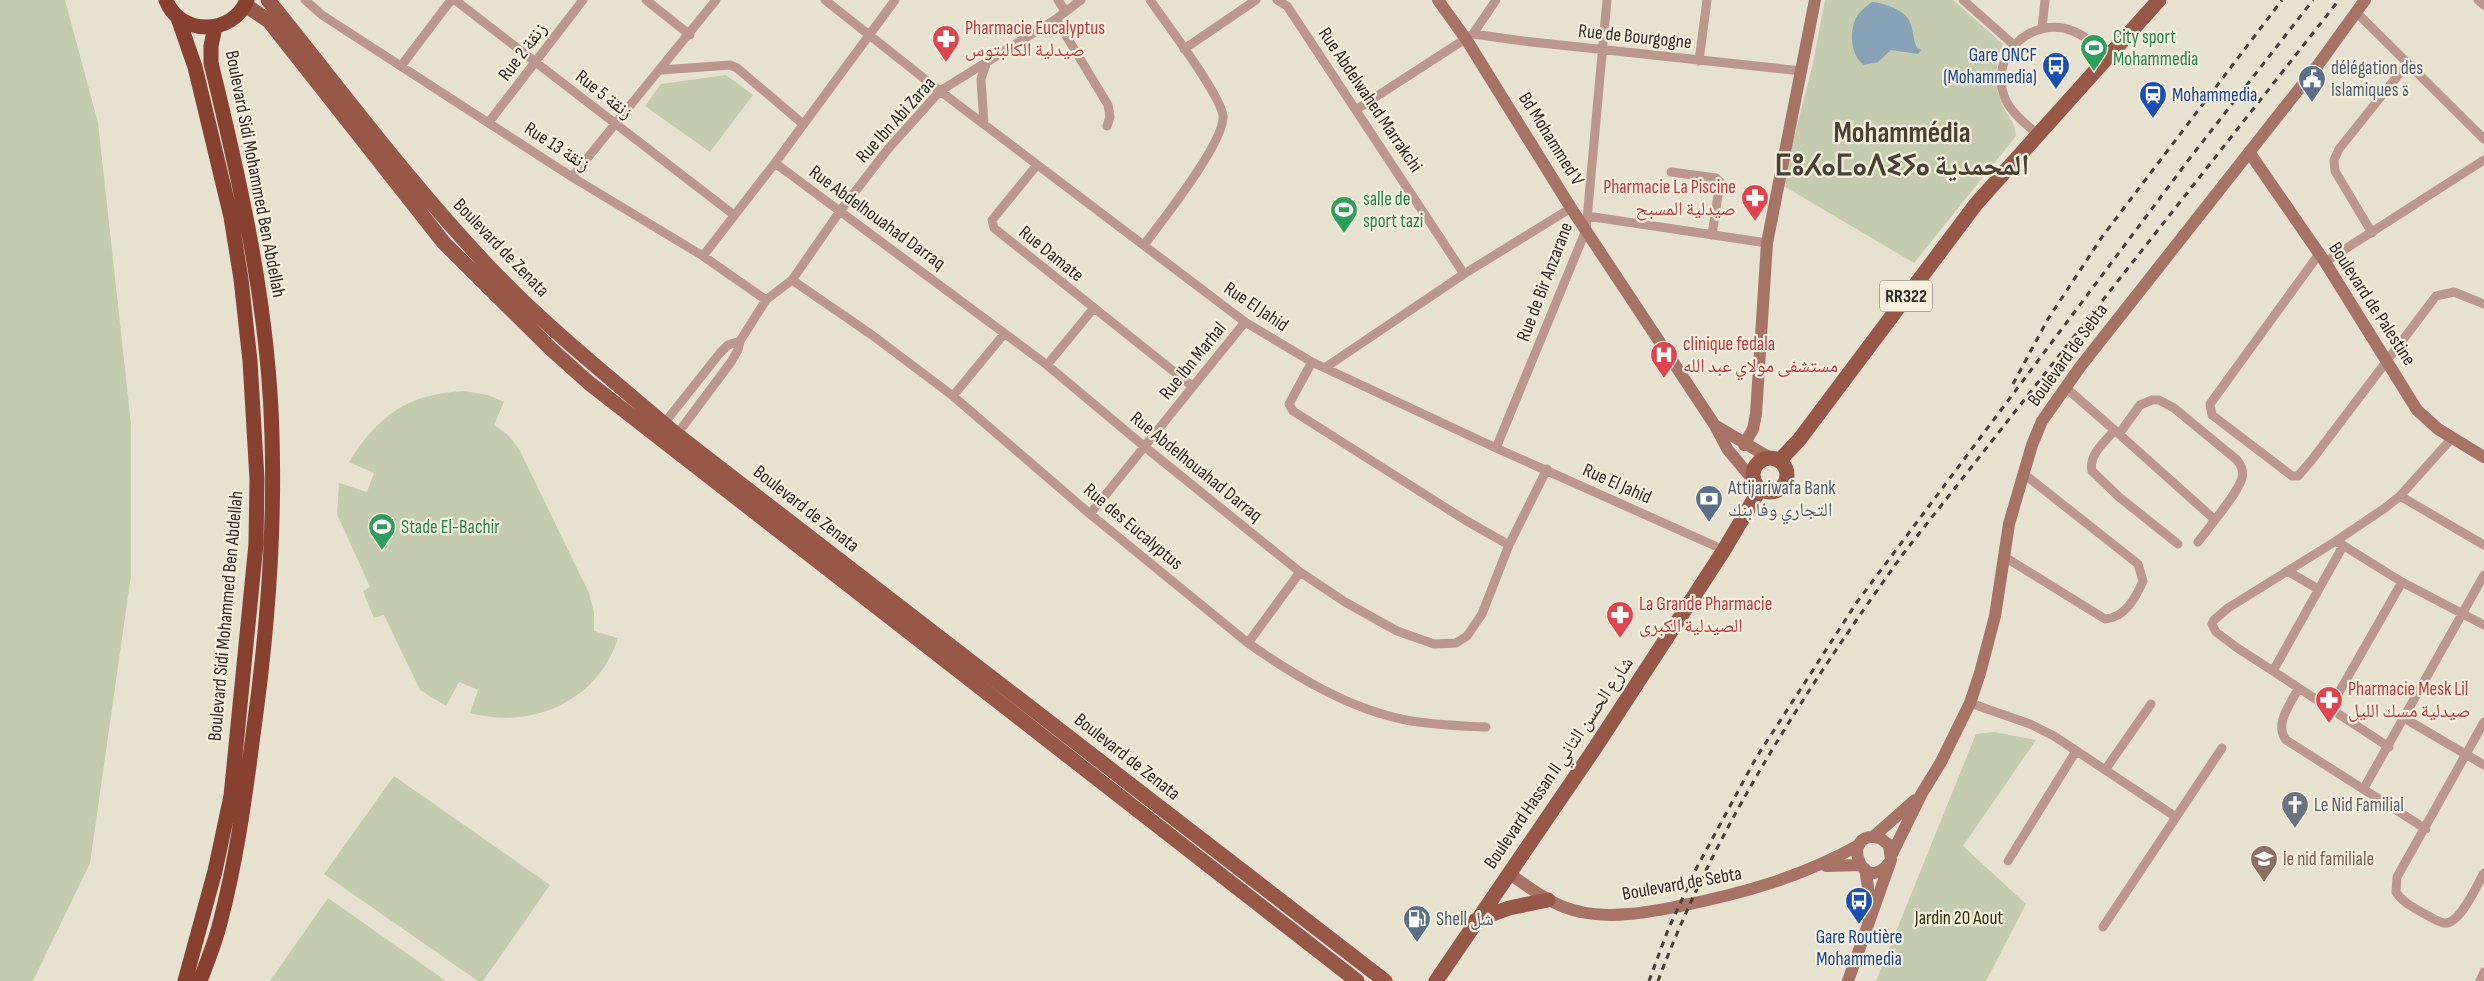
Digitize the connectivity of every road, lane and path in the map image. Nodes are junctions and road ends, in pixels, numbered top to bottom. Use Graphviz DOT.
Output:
graph roads {
  1 [pos="166,0"];
  2 [pos="268,0"];
  3 [pos="305,0"];
  4 [pos="453,0"];
  5 [pos="583,0"];
  6 [pos="646,0"];
  7 [pos="716,0"];
  8 [pos="825,0"];
  9 [pos="895,0"];
  10 [pos="1058,0"];
  11 [pos="1081,0"];
  12 [pos="1150,0"];
  13 [pos="1256,0"];
  14 [pos="1277,0"];
  15 [pos="1438,0"];
  16 [pos="1496,0"];
  17 [pos="1607,0"];
  18 [pos="1706,0"];
  19 [pos="1815,0"];
  20 [pos="1963,0"];
  21 [pos="2045,0"];
  22 [pos="2159,0"];
  23 [pos="2365,0"];
  24 [pos="2478,0"];
  25 [pos="246,2"];
  26 [pos="2484,5"];
  27 [pos="1065,11"];
  28 [pos="2356,12"];
  29 [pos="178,18"];
  30 [pos="1056,19"];
  31 [pos="214,27"];
  32 [pos="2042,28"];
  33 [pos="690,35"];
  34 [pos="869,35"];
  35 [pos="1470,37"];
  36 [pos="2014,45"];
  37 [pos="1184,49"];
  38 [pos="1602,49"];
  39 [pos="2107,57"];
  40 [pos="987,61"];
  41 [pos="1699,61"];
  42 [pos="536,62"];
  43 [pos="2407,64"];
  44 [pos="401,66"];
  45 [pos="661,70"];
  46 [pos="1802,71"];
  47 [pos="940,91"];
  48 [pos="1357,109"];
  49 [pos="489,122"];
  50 [pos="616,124"];
  51 [pos="803,124"];
  52 [pos="984,124"];
  53 [pos="1107,126"];
  54 [pos="2036,134"];
  55 [pos="2484,139"];
  56 [pos="2249,152"];
  57 [pos="2484,160"];
  58 [pos="775,163"];
  59 [pos="1037,165"];
  60 [pos="1671,172"];
  61 [pos="572,177"];
  62 [pos="1571,208"];
  63 [pos="840,211"];
  64 [pos="734,215"];
  65 [pos="1587,216"];
  66 [pos="1586,230"];
  67 [pos="2372,233"];
  68 [pos="1712,235"];
  69 [pos="1767,243"];
  70 [pos="1144,246"];
  71 [pos="703,256"];
  72 [pos="2322,258"];
  73 [pos="1464,274"];
  74 [pos="792,280"];
  75 [pos="766,300"];
  76 [pos="2484,304"];
  77 [pos="1093,309"];
  78 [pos="1245,322"];
  79 [pos="1004,334"];
  80 [pos="740,341"];
  81 [pos="2386,361"];
  82 [pos="1312,362"];
  83 [pos="1047,365"];
  84 [pos="1326,367"];
  85 [pos="1192,386"];
  86 [pos="2065,387"];
  87 [pos="953,396"];
  88 [pos="628,403"];
  89 [pos="254,420"];
  90 [pos="271,420"];
  91 [pos="1714,424"];
  92 [pos="660,429"];
  93 [pos="2116,432"];
  94 [pos="2452,438"];
  95 [pos="673,440"];
  96 [pos="1744,445"];
  97 [pos="1145,447"];
  98 [pos="1496,448"];
  99 [pos="2484,457"];
  100 [pos="1774,460"];
  101 [pos="1547,470"];
  102 [pos="2024,474"];
  103 [pos="1757,485"];
  104 [pos="2400,496"];
  105 [pos="1090,514"];
  106 [pos="2214,519"];
  107 [pos="2198,542"];
  108 [pos="2178,544"];
  109 [pos="2339,544"];
  110 [pos="1509,545"];
  111 [pos="2484,545"];
  112 [pos="1724,550"];
  113 [pos="2003,556"];
  114 [pos="2287,571"];
  115 [pos="1300,572"];
  116 [pos="2484,575"];
  117 [pos="2402,582"];
  118 [pos="2318,589"];
  119 [pos="2462,613"];
  120 [pos="2484,625"];
  121 [pos="1248,643"];
  122 [pos="247,646"];
  123 [pos="264,646"];
  124 [pos="2273,671"];
  125 [pos="2298,689"];
  126 [pos="1970,703"];
  127 [pos="2151,704"];
  128 [pos="2330,708"];
  129 [pos="2404,718"];
  130 [pos="2484,722"];
  131 [pos="1486,727"];
  132 [pos="2389,746"];
  133 [pos="2222,748"];
  134 [pos="2076,751"];
  135 [pos="2466,756"];
  136 [pos="2484,765"];
  137 [pos="2105,770"];
  138 [pos="2364,788"];
  139 [pos="1922,793"];
  140 [pos="2176,817"];
  141 [pos="2426,829"];
  142 [pos="1182,834"];
  143 [pos="1873,837"];
  144 [pos="228,845"];
  145 [pos="1859,845"];
  146 [pos="1890,860"];
  147 [pos="2008,861"];
  148 [pos="1863,867"];
  149 [pos="1811,869"];
  150 [pos="1508,872"];
  151 [pos="2484,873"];
  152 [pos="1548,900"];
  153 [pos="1476,920"];
  154 [pos="1867,924"];
  155 [pos="2103,927"];
  156 [pos="2484,972"];
  157 [pos="185,981"];
  158 [pos="200,981"];
  159 [pos="1357,981"];
  160 [pos="1385,981"];
  161 [pos="1436,981"];
  162 [pos="1848,981"];
  163 [pos="2480,981"];
  1 -- 29 [label="highway, Boulevard Sidi Mohammed Ben Abdellah"];
  2 -- 88 [label="main road, Boulevard de Zenata"];
  3 -- 44 [label="street, Rue 13 زنقة"];
  4 -- 42 [label="street, Rue 5 زنقة"];
  4 -- 44 [label="street"];
  5 -- 42 [label="street, Rue 2 زنقة"];
  6 -- 33 [label="street"];
  7 -- 33 [label="street"];
  8 -- 34 [label="street, Rue El Jahid"];
  9 -- 34 [label="street"];
  10 -- 27 [label="street"];
  11 -- 27 [label="street, Rue Ibn Abi Zaraa"];
  12 -- 37 [label="street"];
  13 -- 37 [label="street"];
  14 -- 48 [label="street, Rue Abdelwahed Marrakchi"];
  15 -- 35 [label="street, Bd Mohammed V"];
  16 -- 35 [label="street"];
  17 -- 38 [label="street, Rue de Bir Anzarane"];
  18 -- 41 [label="street"];
  19 -- 46 [label="street"];
  20 -- 36 [label="street"];
  21 -- 32 [label="street"];
  22 -- 39 [label="main road, RR322"];
  23 -- 28 [label="street, Boulevard de Sebta"];
  24 -- 26 [label="street"];
  25 -- 31 [label="highway"];
  25 -- 88 [label="main road, Boulevard de Zenata"];
  27 -- 30 [label="street, Rue Ibn Abi Zaraa"];
  28 -- 43 [label="street"];
  28 -- 56 [label="street, Boulevard de Sebta"];
  29 -- 31 [label="highway"];
  29 -- 89 [label="highway, Boulevard Sidi Mohammed Ben Abdellah"];
  30 -- 40 [label="street, Rue Ibn Abi Zaraa"];
  30 -- 53 [label="street"];
  31 -- 90 [label="highway, Boulevard Sidi Mohammed Ben Abdellah"];
  32 -- 36 [label="street"];
  32 -- 39 [label="street"];
  33 -- 45 [label="street"];
  34 -- 47 [label="street, Rue El Jahid"];
  34 -- 51 [label="street"];
  35 -- 38 [label="street, Rue de Bourgogne"];
  35 -- 48 [label="street"];
  35 -- 62 [label="street, Bd Mohammed V"];
  36 -- 54 [label="street"];
  37 -- 70 [label="street"];
  38 -- 41 [label="street, Rue de Bourgogne"];
  38 -- 65 [label="street, Rue de Bir Anzarane"];
  39 -- 54 [label="main road, RR322"];
  40 -- 47 [label="street, Rue Ibn Abi Zaraa"];
  40 -- 52 [label="street"];
  41 -- 46 [label="street, Rue de Bourgogne"];
  42 -- 49 [label="street, Rue 2 زنقة"];
  42 -- 50 [label="street, Rue 5 زنقة"];
  43 -- 55 [label="street"];
  43 -- 67 [label="street"];
  44 -- 49 [label="street, Rue 13 زنقة"];
  45 -- 50 [label="street"];
  45 -- 51 [label="street"];
  46 -- 69 [label="street"];
  47 -- 52 [label="street, Rue El Jahid"];
  47 -- 63 [label="street, Rue Ibn Abi Zaraa"];
  48 -- 73 [label="street, Rue Abdelwahed Marrakchi"];
  49 -- 61 [label="street, Rue 13 زنقة"];
  50 -- 61 [label="street"];
  50 -- 64 [label="street, Rue 5 زنقة"];
  51 -- 58 [label="street"];
  52 -- 59 [label="street, Rue El Jahid"];
  54 -- 100 [label="main road, RR322"];
  56 -- 72 [label="street, Boulevard de Palestine"];
  56 -- 86 [label="street, Boulevard de Sebta"];
  57 -- 67 [label="street"];
  58 -- 63 [label="street, Rue Abdelhouahad Darraq"];
  58 -- 64 [label="street"];
  59 -- 70 [label="street, Rue El Jahid"];
  59 -- 77 [label="street, Rue Damate"];
  60 -- 68 [label="street"];
  61 -- 71 [label="street, Rue 13 زنقة"];
  62 -- 66 [label="street, Bd Mohammed V"];
  62 -- 73 [label="street"];
  63 -- 74 [label="street, Rue Ibn Abi Zaraa"];
  63 -- 79 [label="street, Rue Abdelhouahad Darraq"];
  64 -- 71 [label="street"];
  65 -- 66 [label="street, Rue de Bir Anzarane"];
  65 -- 68 [label="street"];
  66 -- 91 [label="street, Bd Mohammed V"];
  66 -- 98 [label="street, Rue de Bir Anzarane"];
  67 -- 72 [label="street"];
  68 -- 69 [label="street"];
  69 -- 96 [label="street"];
  70 -- 78 [label="street, Rue El Jahid"];
  71 -- 75 [label="street, Rue 13 زنقة"];
  72 -- 81 [label="street, Boulevard de Palestine"];
  72 -- 81 [label="street"];
  73 -- 84 [label="street"];
  74 -- 75 [label="street"];
  74 -- 87 [label="street, Rue des Eucalyptus"];
  75 -- 80 [label="street"];
  76 -- 81 [label="street"];
  77 -- 83 [label="street"];
  77 -- 85 [label="street"];
  78 -- 82 [label="street, Rue El Jahid"];
  78 -- 85 [label="street, Rue Ibn Marhal"];
  79 -- 83 [label="street, Rue Abdelhouahad Darraq"];
  79 -- 87 [label="street"];
  80 -- 92 [label="street"];
  80 -- 95 [label="street"];
  81 -- 94 [label="street, Boulevard de Palestine"];
  82 -- 84 [label="street, Rue El Jahid"];
  82 -- 110 [label="street"];
  83 -- 97 [label="street, Rue Abdelhouahad Darraq"];
  84 -- 98 [label="street, Rue El Jahid"];
  85 -- 97 [label="street, Rue Ibn Marhal"];
  86 -- 93 [label="street"];
  86 -- 102 [label="street, Boulevard de Sebta"];
  87 -- 105 [label="street, Rue des Eucalyptus"];
  88 -- 92 [label="main road, Boulevard de Zenata"];
  89 -- 90 [label="highway"];
  89 -- 122 [label="highway, Boulevard Sidi Mohammed Ben Abdellah"];
  90 -- 123 [label="highway, Boulevard Sidi Mohammed Ben Abdellah"];
  91 -- 96 [label="street, Bd Mohammed V"];
  91 -- 103 [label="street, Bd Mohammed V"];
  92 -- 95 [label="main road, Boulevard de Zenata"];
  93 -- 106 [label="street"];
  93 -- 106 [label="street"];
  93 -- 108 [label="street"];
  94 -- 99 [label="street, Boulevard de Palestine"];
  94 -- 104 [label="street"];
  95 -- 142 [label="main road, Boulevard de Zenata"];
  96 -- 100 [label="street, Bd Mohammed V"];
  97 -- 105 [label="street, Rue Ibn Marhal"];
  97 -- 115 [label="street, Rue Abdelhouahad Darraq"];
  98 -- 101 [label="street, Rue El Jahid"];
  100 -- 103 [label="main road, RR322"];
  100 -- 103 [label="main road"];
  101 -- 110 [label="street, Rue Abdelhouahad Darraq"];
  101 -- 112 [label="street, Rue El Jahid"];
  102 -- 113 [label="street, Boulevard de Sebta"];
  102 -- 113 [label="street"];
  103 -- 112 [label="main road, Boulevard Hassan II شارع الحسن الثاني / RR322"];
  104 -- 109 [label="street"];
  104 -- 111 [label="street"];
  105 -- 121 [label="street, Rue des Eucalyptus"];
  106 -- 107 [label="street"];
  109 -- 114 [label="street"];
  109 -- 117 [label="street"];
  109 -- 118 [label="street"];
  110 -- 115 [label="street, Rue Abdelhouahad Darraq"];
  112 -- 150 [label="main road, Boulevard Hassan II شارع الحسن الثاني / RR322"];
  113 -- 126 [label="street, Boulevard de Sebta"];
  114 -- 118 [label="street"];
  114 -- 124 [label="street"];
  115 -- 121 [label="street"];
  116 -- 119 [label="street"];
  117 -- 119 [label="street"];
  117 -- 128 [label="street"];
  118 -- 124 [label="street"];
  119 -- 120 [label="street"];
  119 -- 129 [label="street"];
  121 -- 131 [label="street, Rue des Eucalyptus"];
  122 -- 123 [label="highway"];
  122 -- 144 [label="highway, Boulevard Sidi Mohammed Ben Abdellah"];
  123 -- 144 [label="highway, Boulevard Sidi Mohammed Ben Abdellah"];
  124 -- 125 [label="street"];
  125 -- 128 [label="street"];
  125 -- 138 [label="street"];
  126 -- 134 [label="street"];
  126 -- 139 [label="street, Boulevard de Sebta"];
  127 -- 137 [label="street"];
  128 -- 132 [label="street"];
  129 -- 132 [label="street"];
  129 -- 135 [label="street"];
  130 -- 135 [label="street"];
  132 -- 138 [label="street"];
  133 -- 140 [label="street"];
  134 -- 137 [label="street"];
  134 -- 147 [label="street"];
  135 -- 136 [label="street"];
  135 -- 141 [label="street"];
  137 -- 140 [label="street"];
  138 -- 141 [label="street"];
  139 -- 143 [label="street, Boulevard de Sebta"];
  139 -- 146 [label="street, Boulevard de Sebta"];
  140 -- 155 [label="street"];
  141 -- 151 [label="street"];
  142 -- 159 [label="main road, Boulevard de Zenata"];
  142 -- 160 [label="main road, Boulevard de Zenata"];
  143 -- 145 [label="street"];
  143 -- 146 [label="street"];
  144 -- 157 [label="highway, Boulevard Sidi Mohammed Ben Abdellah"];
  144 -- 158 [label="highway, Boulevard Sidi Mohammed Ben Abdellah"];
  145 -- 148 [label="street"];
  145 -- 149 [label="street, Boulevard de Sebta"];
  146 -- 148 [label="street"];
  146 -- 154 [label="street, Boulevard de Sebta"];
  148 -- 149 [label="street, Boulevard de Sebta"];
  148 -- 154 [label="street"];
  149 -- 152 [label="street, Boulevard de Sebta"];
  150 -- 152 [label="street, Boulevard de Sebta"];
  150 -- 153 [label="main road, Boulevard Hassan II شارع الحسن الثاني / RR322"];
  152 -- 153 [label="main road"];
  153 -- 161 [label="main road, Boulevard Hassan II شارع الحسن الثاني / RR322"];
  154 -- 162 [label="street"];
  156 -- 163 [label="street"];
}
